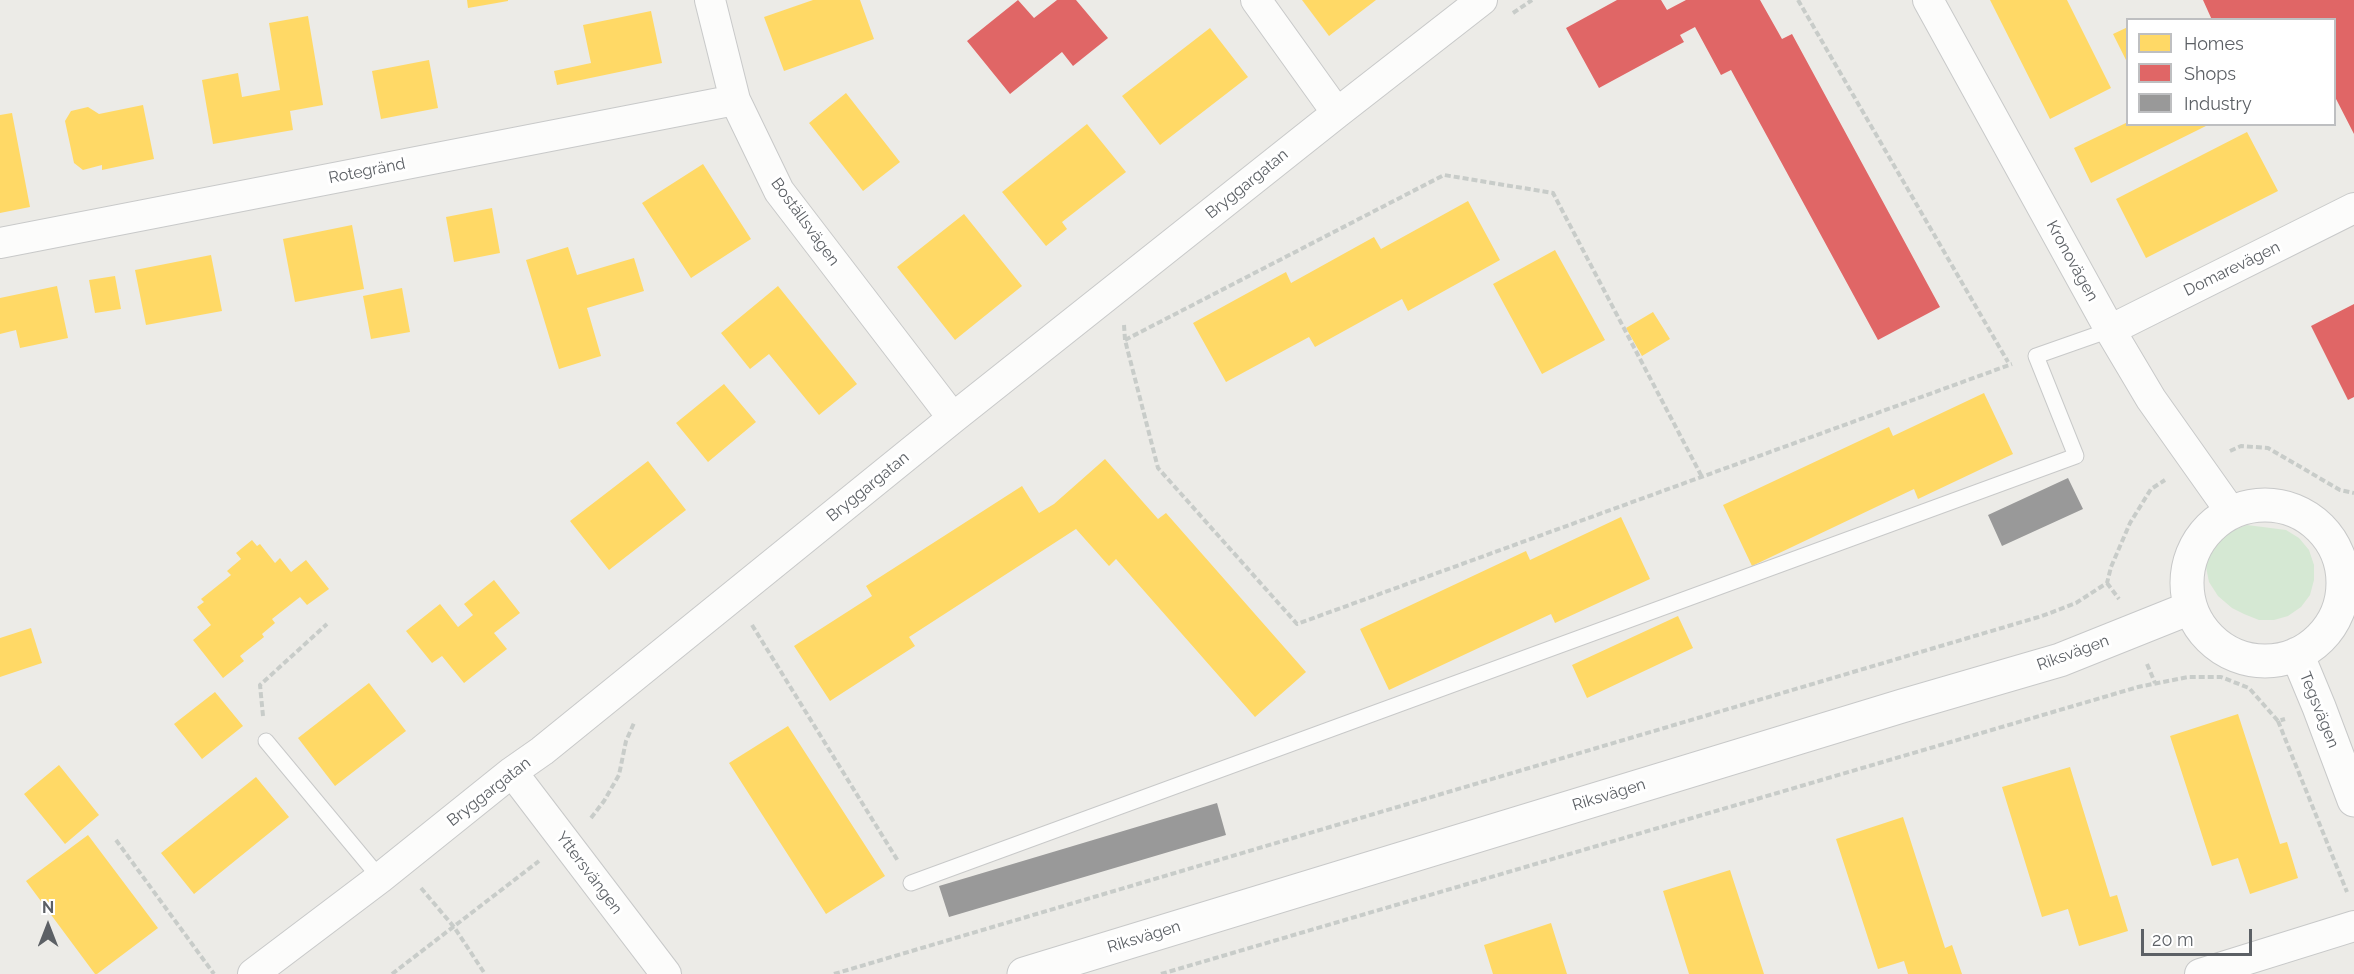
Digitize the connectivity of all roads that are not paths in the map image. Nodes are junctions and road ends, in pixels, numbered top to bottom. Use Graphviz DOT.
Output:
graph roads {
  1 [pos="710,0"];
  2 [pos="1256,0"];
  3 [pos="1482,0"];
  4 [pos="1928,0"];
  5 [pos="735,100"];
  6 [pos="1336,113"];
  7 [pos="2354,208"];
  8 [pos="0,243"];
  9 [pos="2110,330"];
  10 [pos="953,418"];
  11 [pos="2231,512"];
  12 [pos="2347,559"];
  13 [pos="2190,608"];
  14 [pos="2296,654"];
  15 [pos="266,741"];
  16 [pos="512,772"];
  17 [pos="2354,800"];
  18 [pos="390,870"];
  19 [pos="911,883"];
  20 [pos="2352,912"];
  21 [pos="253,974"];
  22 [pos="666,974"];
  23 [pos="1024,974"];
  24 [pos="2200,974"];
  1 -- 5 [label="street, Boställsvägen"];
  2 -- 6 [label="street"];
  3 -- 6 [label="street, Bryggargatan"];
  4 -- 9 [label="street, Kronovägen"];
  5 -- 8 [label="street, Rotegränd"];
  5 -- 10 [label="street, Boställsvägen"];
  6 -- 10 [label="street, Bryggargatan"];
  7 -- 9 [label="street, Domarevägen"];
  9 -- 11 [label="street, Kronovägen"];
  9 -- 19 [label="lane"];
  10 -- 16 [label="street, Bryggargatan"];
  11 -- 12 [label="street"];
  11 -- 13 [label="street"];
  12 -- 14 [label="street"];
  13 -- 14 [label="street"];
  13 -- 23 [label="street, Riksvägen"];
  14 -- 17 [label="street, Tegsvägen"];
  15 -- 18 [label="lane"];
  16 -- 18 [label="street, Bryggargatan"];
  16 -- 22 [label="street, Yttersvängen"];
  18 -- 21 [label="street, Bryggargatan"];
  20 -- 24 [label="street"];
}
